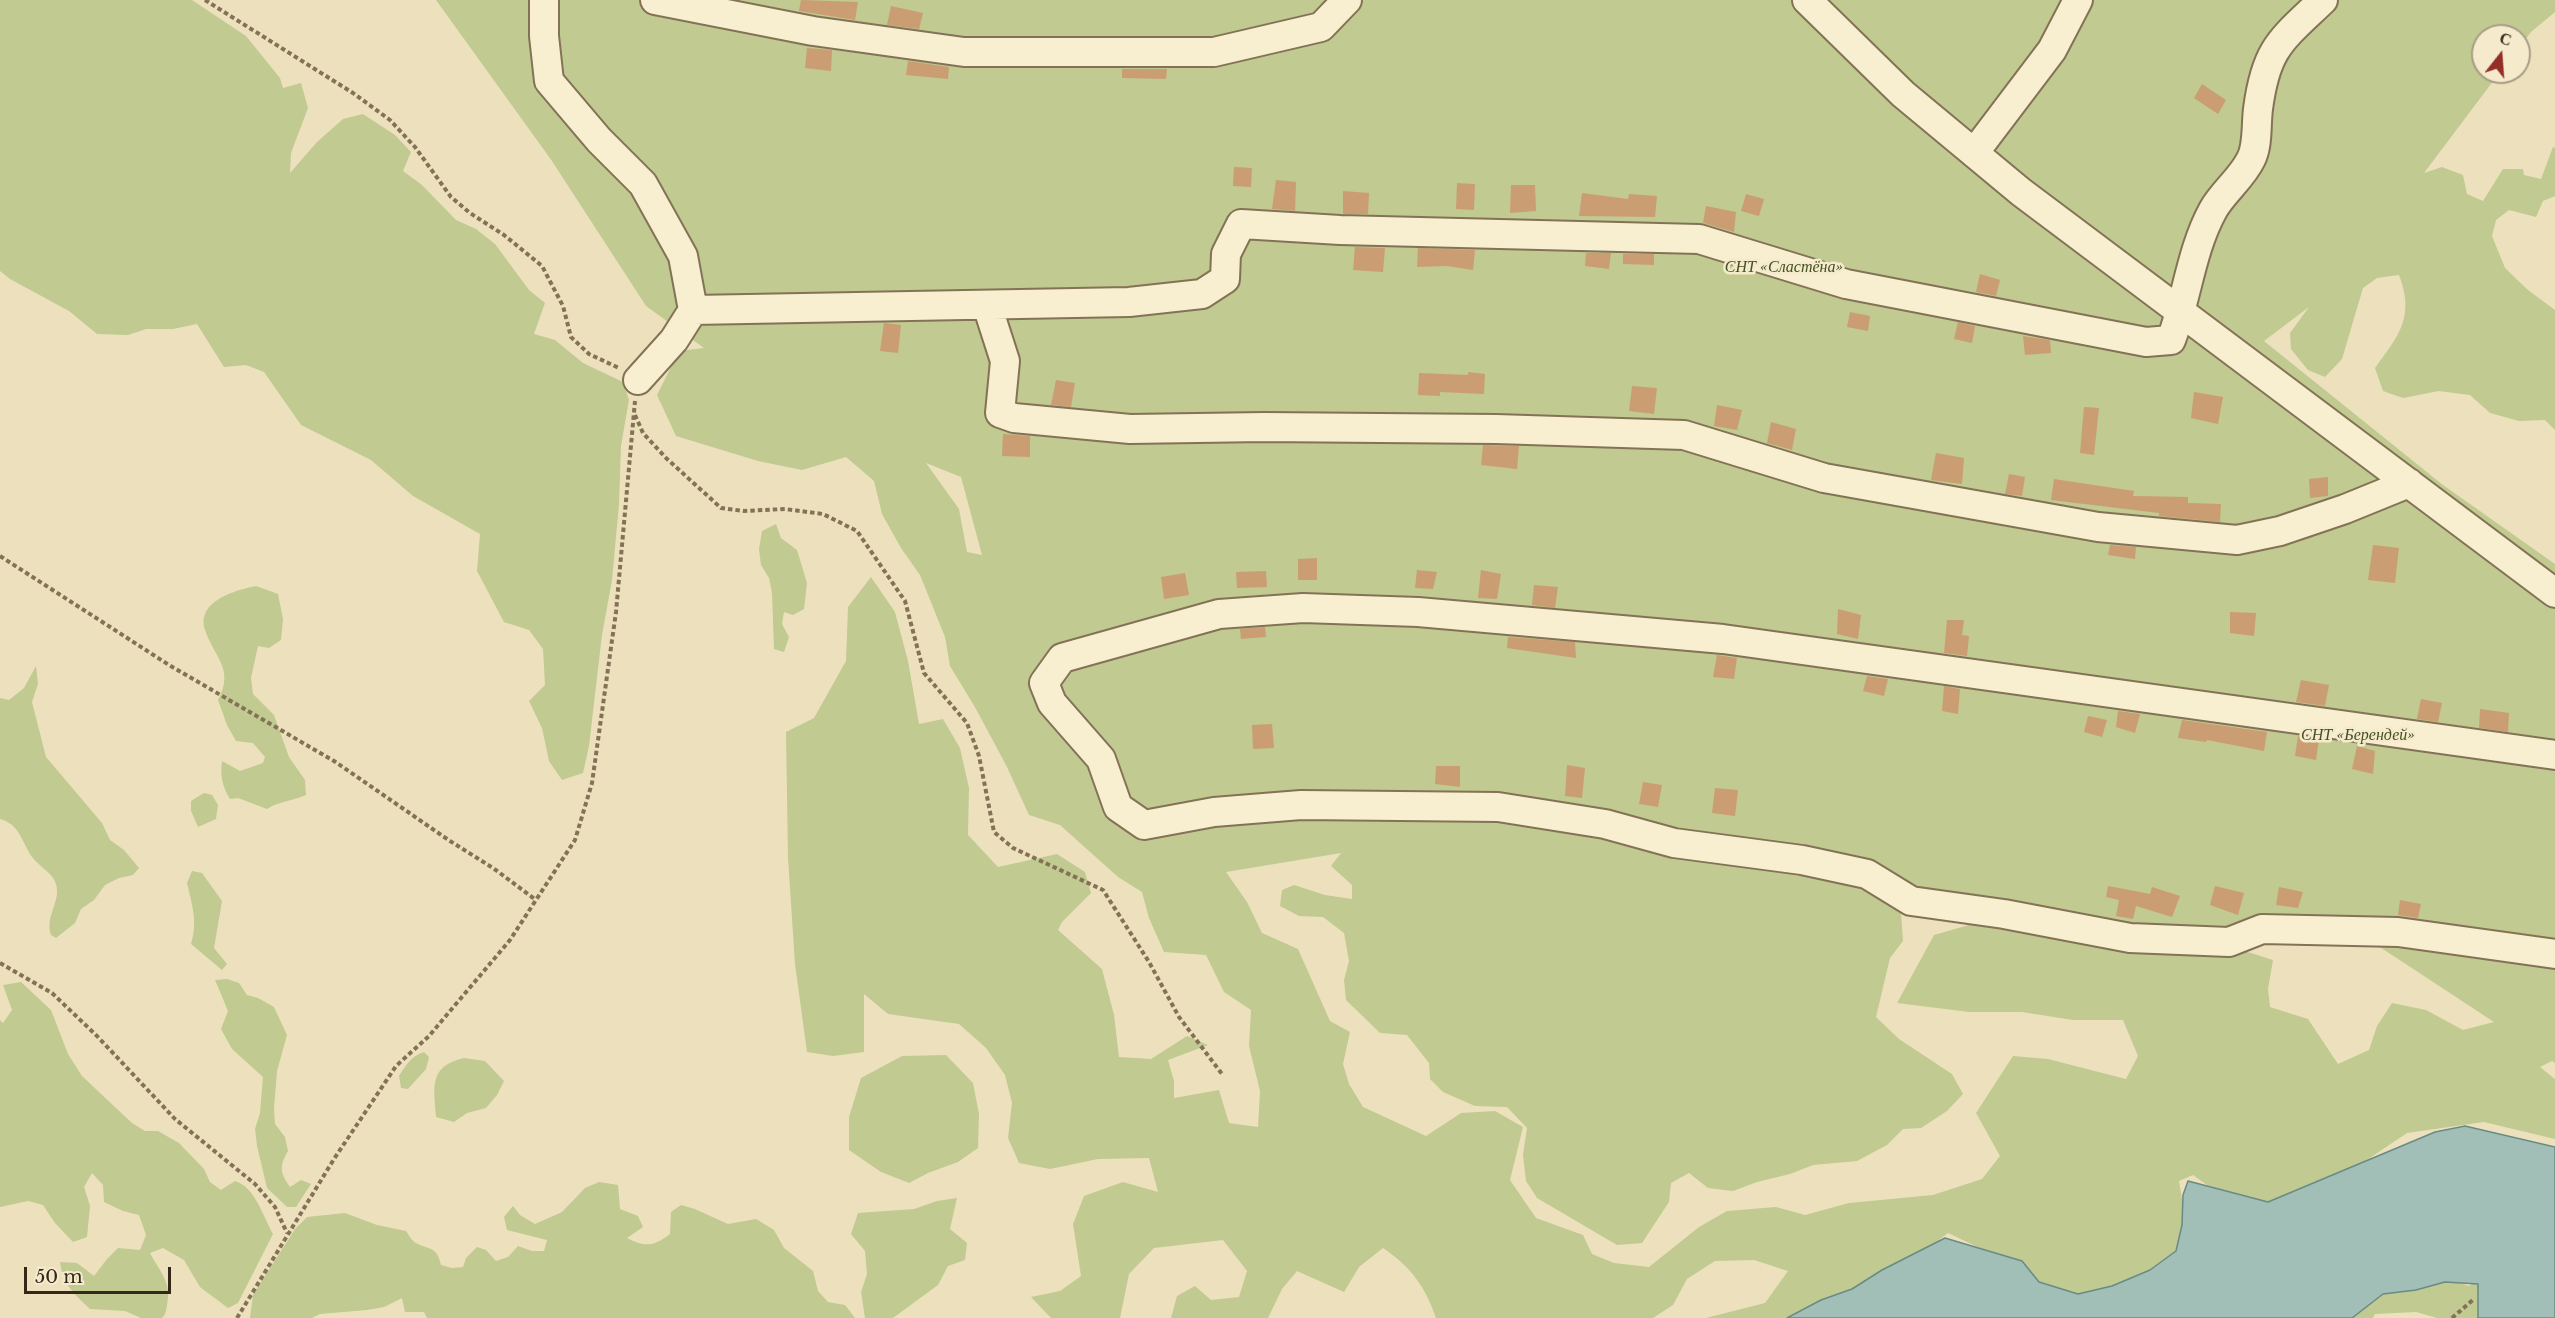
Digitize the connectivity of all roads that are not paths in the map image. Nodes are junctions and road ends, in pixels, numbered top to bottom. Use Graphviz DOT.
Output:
graph roads {
  1 [pos="544,0"];
  2 [pos="655,0"];
  3 [pos="1347,0"];
  4 [pos="1807,0"];
  5 [pos="2078,0"];
  6 [pos="2323,0"];
  7 [pos="1974,153"];
  8 [pos="987,305"];
  9 [pos="693,310"];
  10 [pos="2181,313"];
  11 [pos="638,380"];
  12 [pos="2409,483"];
  13 [pos="2555,593"];
  14 [pos="2555,755"];
  15 [pos="2555,954"];
  1 -- 9 [label="street"];
  2 -- 3 [label="street"];
  4 -- 7 [label="street"];
  5 -- 7 [label="street"];
  6 -- 10 [label="street"];
  7 -- 10 [label="street"];
  8 -- 9 [label="street"];
  8 -- 10 [label="street"];
  8 -- 12 [label="street"];
  9 -- 11 [label="street"];
  10 -- 12 [label="street"];
  12 -- 13 [label="street"];
  14 -- 15 [label="street"];
}
